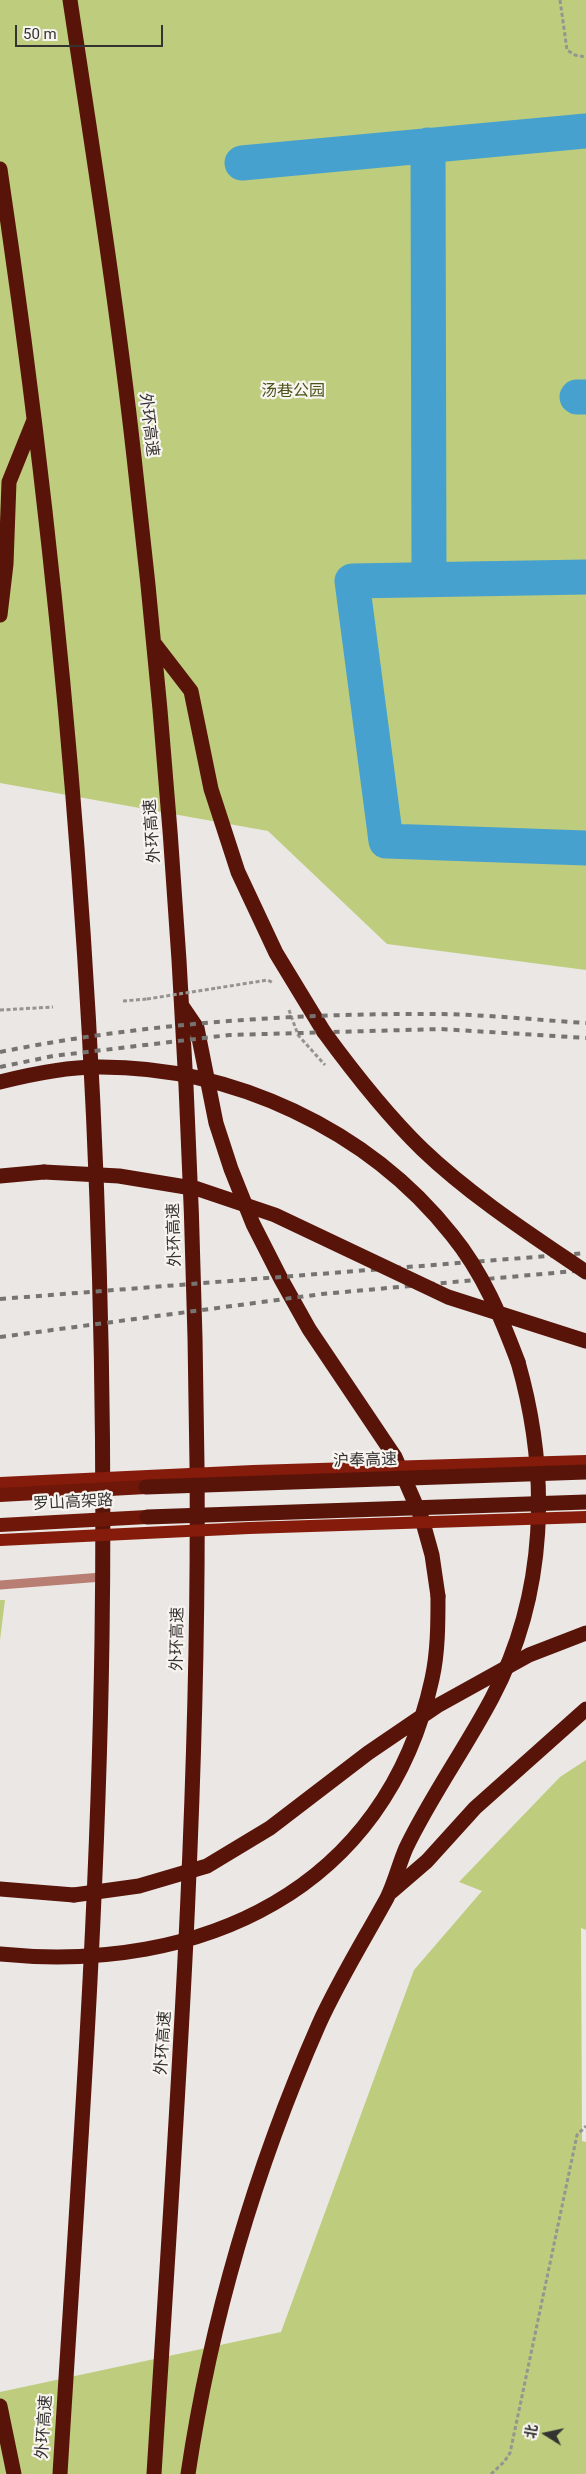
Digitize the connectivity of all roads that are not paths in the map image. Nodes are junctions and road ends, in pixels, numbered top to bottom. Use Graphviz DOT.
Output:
graph roads {
  1 [pos="70,0"];
  2 [pos="0,169"];
  3 [pos="35,418"];
  4 [pos="0,615"];
  5 [pos="154,643"];
  6 [pos="182,1005"];
  7 [pos="0,1082"];
  8 [pos="0,1176"];
  9 [pos="586,1272"];
  10 [pos="586,1340"];
  11 [pos="586,1461"];
  12 [pos="586,1472"];
  13 [pos="0,1483"];
  14 [pos="146,1487"];
  15 [pos="0,1495"];
  16 [pos="586,1502"];
  17 [pos="147,1517"];
  18 [pos="586,1518"];
  19 [pos="0,1525"];
  20 [pos="0,1540"];
  21 [pos="102,1577"];
  22 [pos="0,1585"];
  23 [pos="586,1633"];
  24 [pos="586,1709"];
  25 [pos="0,1889"];
  26 [pos="388,1894"];
  27 [pos="0,1954"];
  28 [pos="0,2406"];
  29 [pos="14,2474"];
  30 [pos="60,2474"];
  31 [pos="154,2474"];
  32 [pos="188,2474"];
  1 -- 5 [label="highway, 外环高速"];
  2 -- 3 [label="highway, 外环高速"];
  3 -- 4 [label="highway"];
  3 -- 21 [label="highway, 外环高速"];
  5 -- 6 [label="highway, 外环高速"];
  5 -- 9 [label="highway, bridge"];
  6 -- 27 [label="highway, bridge"];
  6 -- 31 [label="highway, 外环高速"];
  7 -- 26 [label="highway, bridge"];
  8 -- 10 [label="highway, bridge"];
  11 -- 13 [label="main road, bridge"];
  12 -- 14 [label="highway, 沪奉高速, bridge"];
  14 -- 15 [label="highway, 罗山高架路, bridge"];
  16 -- 17 [label="highway, bridge"];
  17 -- 19 [label="highway, 罗山高架路, bridge"];
  18 -- 20 [label="main road, bridge"];
  21 -- 22 [label="lane"];
  21 -- 30 [label="highway, 外环高速"];
  23 -- 25 [label="highway, bridge"];
  24 -- 26 [label="highway"];
  26 -- 32 [label="highway"];
  28 -- 29 [label="highway"];
}
